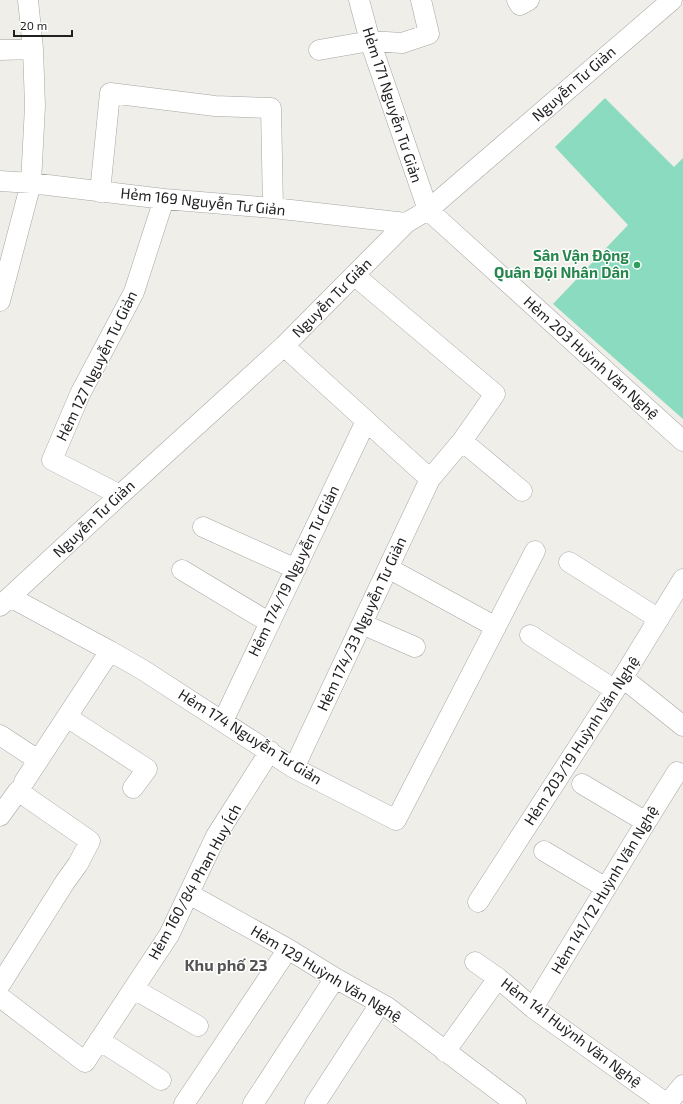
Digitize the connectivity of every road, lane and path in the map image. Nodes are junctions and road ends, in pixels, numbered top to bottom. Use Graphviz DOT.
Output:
graph roads {
  1 [pos="28,0"];
  2 [pos="359,0"];
  3 [pos="421,0"];
  4 [pos="517,0"];
  5 [pos="529,0"];
  6 [pos="672,0"];
  7 [pos="370,41"];
  8 [pos="33,49"];
  9 [pos="0,50"];
  10 [pos="319,50"];
  11 [pos="0,181"];
  12 [pos="32,183"];
  13 [pos="100,192"];
  14 [pos="164,199"];
  15 [pos="273,208"];
  16 [pos="428,210"];
  17 [pos="406,223"];
  18 [pos="354,276"];
  19 [pos="0,301"];
  20 [pos="284,346"];
  21 [pos="366,421"];
  22 [pos="462,441"];
  23 [pos="683,441"];
  24 [pos="430,479"];
  25 [pos="522,491"];
  26 [pos="120,495"];
  27 [pos="203,527"];
  28 [pos="535,551"];
  29 [pos="569,562"];
  30 [pos="388,568"];
  31 [pos="296,569"];
  32 [pos="182,570"];
  33 [pos="683,579"];
  34 [pos="5,602"];
  35 [pos="659,619"];
  36 [pos="270,623"];
  37 [pos="362,624"];
  38 [pos="496,627"];
  39 [pos="530,635"];
  40 [pos="415,647"];
  41 [pos="110,651"];
  42 [pos="619,684"];
  43 [pos="67,717"];
  44 [pos="223,722"];
  45 [pos="683,726"];
  46 [pos="0,735"];
  47 [pos="270,751"];
  48 [pos="38,760"];
  49 [pos="294,768"];
  50 [pos="677,772"];
  51 [pos="24,782"];
  52 [pos="582,784"];
  53 [pos="133,788"];
  54 [pos="0,816"];
  55 [pos="646,822"];
  56 [pos="544,851"];
  57 [pos="606,888"];
  58 [pos="189,894"];
  59 [pos="478,902"];
  60 [pos="288,949"];
  61 [pos="475,962"];
  62 [pos="335,978"];
  63 [pos="498,978"];
  64 [pos="0,985"];
  65 [pos="134,989"];
  66 [pos="0,997"];
  67 [pos="380,1004"];
  68 [pos="533,1008"];
  69 [pos="198,1026"];
  70 [pos="99,1040"];
  71 [pos="446,1052"];
  72 [pos="161,1080"];
  73 [pos="675,1097"];
  74 [pos="509,1102"];
  75 [pos="184,1104"];
  76 [pos="253,1104"];
  77 [pos="315,1104"];
  1 -- 8 [label="street"];
  2 -- 7 [label="street, Hẻm 171 Nguyễn Tư Giản"];
  3 -- 7 [label="street"];
  4 -- 5 [label="street"];
  6 -- 16 [label="street, Nguyễn Tư Giản"];
  7 -- 10 [label="street"];
  7 -- 16 [label="street, Hẻm 171 Nguyễn Tư Giản"];
  8 -- 9 [label="street"];
  8 -- 12 [label="street"];
  11 -- 12 [label="street, Hẻm 169 Nguyễn Tư Giản"];
  12 -- 13 [label="street, Hẻm 169 Nguyễn Tư Giản"];
  12 -- 19 [label="street"];
  13 -- 14 [label="street, Hẻm 169 Nguyễn Tư Giản"];
  13 -- 15 [label="street"];
  14 -- 15 [label="street, Hẻm 169 Nguyễn Tư Giản"];
  14 -- 26 [label="street, Hẻm 127 Nguyễn Tư Giản"];
  15 -- 17 [label="street, Hẻm 169 Nguyễn Tư Giản"];
  16 -- 17 [label="street, Nguyễn Tư Giản"];
  16 -- 23 [label="street, Hẻm 203 Huỳnh Văn Nghệ"];
  17 -- 18 [label="street, Nguyễn Tư Giản"];
  18 -- 20 [label="street, Nguyễn Tư Giản"];
  18 -- 22 [label="street, Hẻm 174/33 Nguyễn Tư Giản"];
  20 -- 21 [label="street"];
  20 -- 26 [label="street, Nguyễn Tư Giản"];
  21 -- 24 [label="street"];
  21 -- 31 [label="street, Hẻm 174/19 Nguyễn Tư Giản"];
  22 -- 24 [label="street, Hẻm 174/33 Nguyễn Tư Giản"];
  22 -- 25 [label="street"];
  24 -- 30 [label="street, Hẻm 174/33 Nguyễn Tư Giản"];
  26 -- 34 [label="street, Nguyễn Tư Giản"];
  27 -- 31 [label="street"];
  28 -- 38 [label="street, Hẻm 174 Nguyễn Tư Giản"];
  29 -- 35 [label="street"];
  30 -- 37 [label="street, Hẻm 174/33 Nguyễn Tư Giản"];
  30 -- 38 [label="street"];
  31 -- 36 [label="street, Hẻm 174/19 Nguyễn Tư Giản"];
  32 -- 36 [label="street"];
  33 -- 35 [label="street, Hẻm 203/19 Huỳnh Văn Nghệ"];
  34 -- 41 [label="street, Hẻm 174 Nguyễn Tư Giản"];
  35 -- 42 [label="street, Hẻm 203/19 Huỳnh Văn Nghệ"];
  36 -- 44 [label="street, Hẻm 174/19 Nguyễn Tư Giản"];
  37 -- 40 [label="street"];
  37 -- 49 [label="street, Hẻm 174/33 Nguyễn Tư Giản"];
  38 -- 49 [label="street, Hẻm 174 Nguyễn Tư Giản"];
  39 -- 42 [label="street"];
  41 -- 43 [label="street"];
  41 -- 44 [label="street, Hẻm 174 Nguyễn Tư Giản"];
  42 -- 45 [label="street"];
  42 -- 59 [label="street, Hẻm 203/19 Huỳnh Văn Nghệ"];
  43 -- 48 [label="street"];
  43 -- 53 [label="street"];
  44 -- 47 [label="street, Hẻm 174 Nguyễn Tư Giản"];
  46 -- 48 [label="street"];
  47 -- 49 [label="street, Hẻm 174 Nguyễn Tư Giản"];
  47 -- 58 [label="street, Hẻm 160/84 Phan Huy Ích"];
  48 -- 51 [label="street"];
  50 -- 55 [label="street, Hẻm 141/12 Huỳnh Văn Nghệ"];
  52 -- 55 [label="street"];
  54 -- 64 [label="street"];
  55 -- 57 [label="street, Hẻm 141/12 Huỳnh Văn Nghệ"];
  56 -- 57 [label="street"];
  57 -- 68 [label="street, Hẻm 141/12 Huỳnh Văn Nghệ"];
  58 -- 60 [label="street, Hẻm 129 Huỳnh Văn Nghệ"];
  58 -- 65 [label="street, Hẻm 160/84 Phan Huy Ích"];
  60 -- 62 [label="street, Hẻm 129 Huỳnh Văn Nghệ"];
  60 -- 75 [label="street"];
  61 -- 63 [label="street, Hẻm 141 Huỳnh Văn Nghệ"];
  62 -- 67 [label="street, Hẻm 129 Huỳnh Văn Nghệ"];
  62 -- 76 [label="street"];
  63 -- 68 [label="street, Hẻm 141 Huỳnh Văn Nghệ"];
  63 -- 71 [label="street"];
  65 -- 69 [label="street"];
  65 -- 70 [label="street, Hẻm 160/84 Phan Huy Ích"];
  66 -- 70 [label="street, Hẻm 160/84 Phan Huy Ích"];
  67 -- 71 [label="street, Hẻm 129 Huỳnh Văn Nghệ"];
  67 -- 77 [label="street"];
  68 -- 73 [label="street, Hẻm 141 Huỳnh Văn Nghệ"];
  70 -- 72 [label="street"];
  71 -- 74 [label="street, Hẻm 129 Huỳnh Văn Nghệ"];
}
